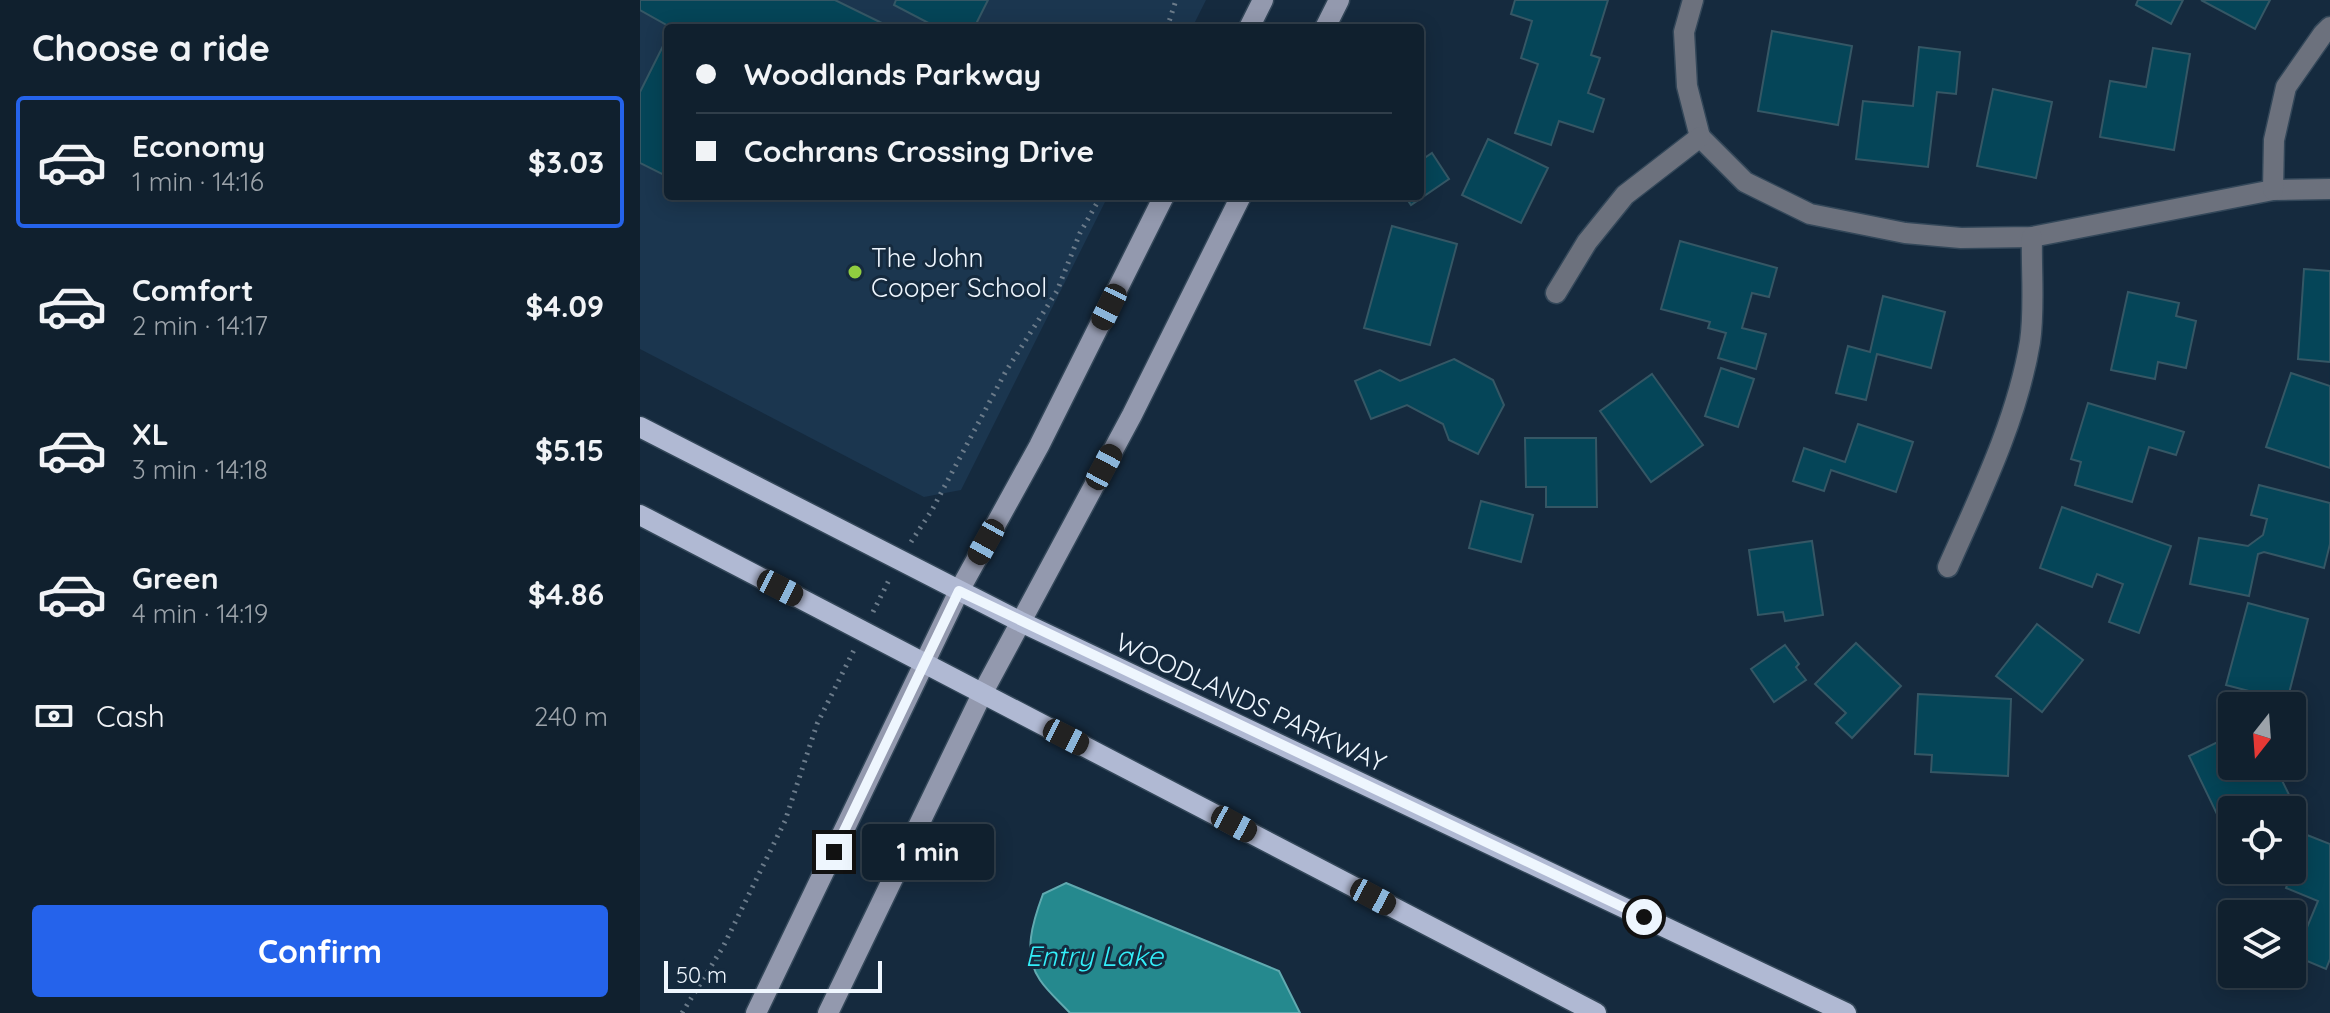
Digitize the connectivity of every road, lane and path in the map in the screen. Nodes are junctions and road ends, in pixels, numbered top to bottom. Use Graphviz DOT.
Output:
graph roads {
  1 [pos="1176,0"];
  2 [pos="1263,0"];
  3 [pos="1339,0"];
  4 [pos="1693,0"];
  5 [pos="1168,24"];
  6 [pos="1251,24"];
  7 [pos="1327,24"];
  8 [pos="2330,27"];
  9 [pos="1700,137"];
  10 [pos="2330,189"];
  11 [pos="2273,190"];
  12 [pos="1099,200"];
  13 [pos="1162,200"];
  14 [pos="1239,200"];
  15 [pos="2032,237"];
  16 [pos="1556,293"];
  17 [pos="640,427"];
  18 [pos="640,515"];
  19 [pos="899,560"];
  20 [pos="1948,567"];
  21 [pos="959,591"];
  22 [pos="1019,621"];
  23 [pos="864,632"];
  24 [pos="925,663"];
  25 [pos="982,694"];
  26 [pos="682,1013"];
  27 [pos="756,1013"];
  28 [pos="828,1013"];
  29 [pos="1596,1013"];
  30 [pos="1846,1013"];
  1 -- 5 [label="path"];
  2 -- 6 [label="street"];
  3 -- 7 [label="street"];
  4 -- 9 [label="street"];
  8 -- 11 [label="street"];
  9 -- 15 [label="street"];
  9 -- 16 [label="street"];
  10 -- 11 [label="street"];
  11 -- 15 [label="street"];
  12 -- 19 [label="path"];
  13 -- 21 [label="street"];
  14 -- 22 [label="street"];
  15 -- 20 [label="street"];
  17 -- 19 [label="main road, WOODLANDS PARKWAY"];
  18 -- 23 [label="main road"];
  19 -- 21 [label="main road, WOODLANDS PARKWAY"];
  19 -- 23 [label="path"];
  21 -- 22 [label="main road, WOODLANDS PARKWAY"];
  21 -- 24 [label="street"];
  22 -- 25 [label="street"];
  22 -- 30 [label="main road, WOODLANDS PARKWAY"];
  23 -- 24 [label="main road"];
  23 -- 26 [label="path"];
  24 -- 25 [label="main road"];
  24 -- 27 [label="street"];
  25 -- 28 [label="street"];
  25 -- 29 [label="main road"];
}
